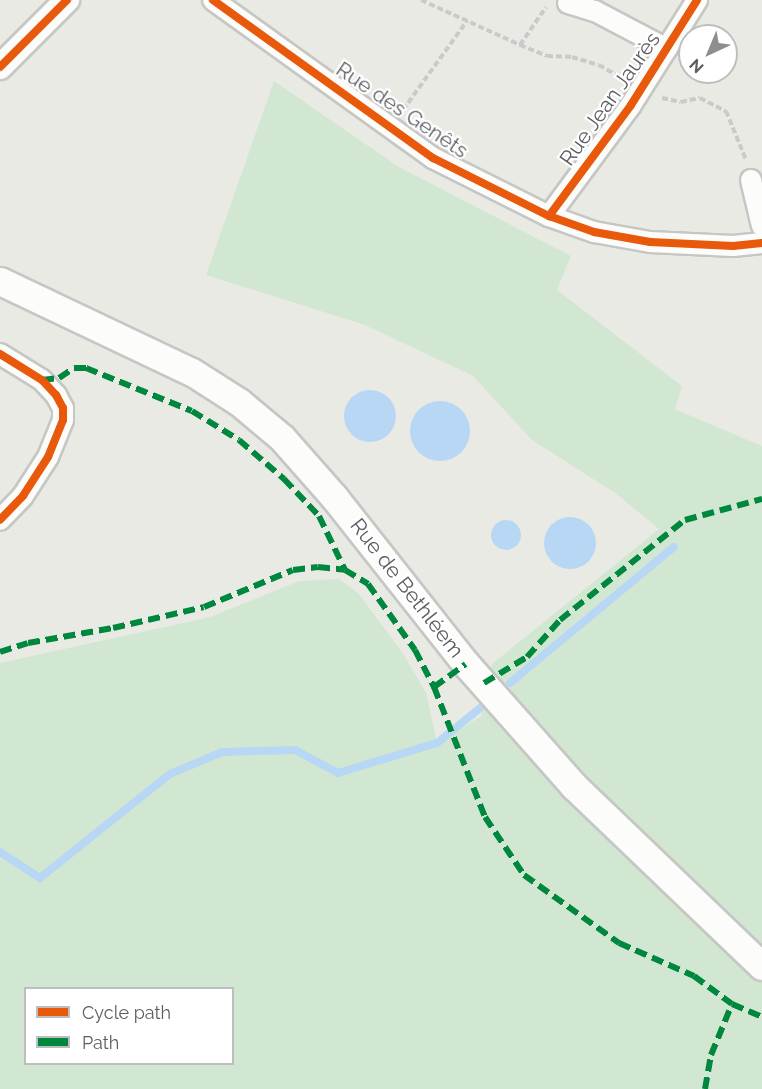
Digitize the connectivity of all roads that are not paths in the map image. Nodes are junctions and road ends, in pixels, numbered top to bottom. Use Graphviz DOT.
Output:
graph roads {
  1 [pos="67,0"];
  2 [pos="697,0"];
  3 [pos="215,1"];
  4 [pos="560,2"];
  5 [pos="667,49"];
  6 [pos="0,67"];
  7 [pos="751,180"];
  8 [pos="549,216"];
  9 [pos="762,226"];
  10 [pos="762,243"];
  11 [pos="0,281"];
  12 [pos="0,354"];
  13 [pos="0,520"];
  14 [pos="762,966"];
  1 -- 6 [label="street"];
  2 -- 5 [label="street, Rue Jean Jaurès"];
  3 -- 8 [label="street, Rue des Genêts"];
  4 -- 5 [label="street"];
  5 -- 8 [label="street, Rue Jean Jaurès"];
  7 -- 9 [label="street"];
  8 -- 10 [label="street, Rue des Genêts"];
  11 -- 14 [label="main road, Rue de Bethléem"];
  12 -- 13 [label="street"];
}
